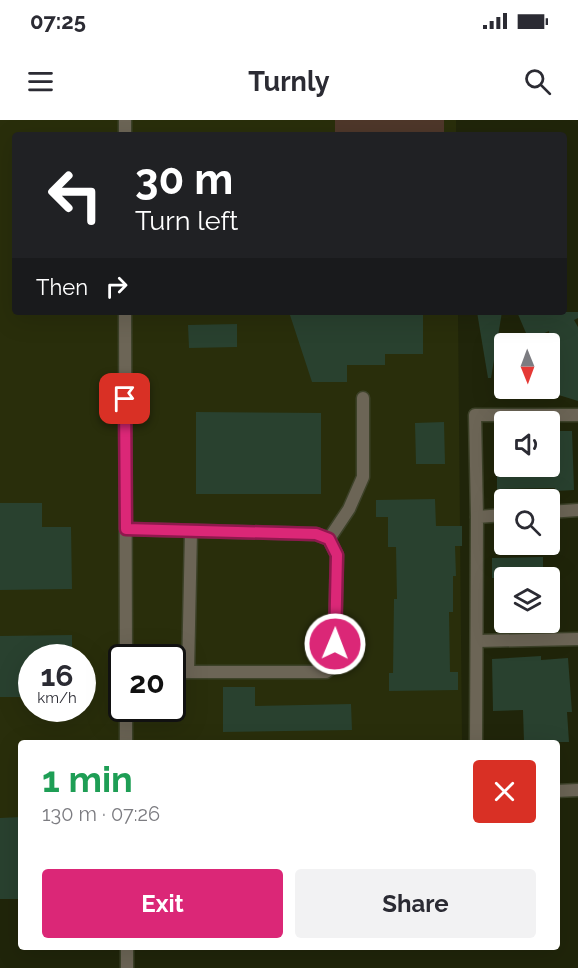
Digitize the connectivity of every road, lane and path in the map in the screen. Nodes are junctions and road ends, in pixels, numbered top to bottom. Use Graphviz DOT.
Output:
graph roads {
  1 [pos="125,315"];
  2 [pos="363,398"];
  3 [pos="578,415"];
  4 [pos="578,510"];
  5 [pos="560,511"];
  6 [pos="494,516"];
  7 [pos="477,517"];
  8 [pos="126,529"];
  9 [pos="191,531"];
  10 [pos="329,539"];
  11 [pos="578,639"];
  12 [pos="478,641"];
  13 [pos="126,644"];
  14 [pos="189,672"];
  15 [pos="126,722"];
  16 [pos="126,740"];
  17 [pos="476,740"];
  18 [pos="578,790"];
  19 [pos="560,791"];
  20 [pos="127,950"];
  21 [pos="127,968"];
  1 -- 8 [label="street"];
  2 -- 10 [label="street"];
  3 -- 7 [label="street"];
  4 -- 5 [label="street"];
  6 -- 7 [label="street"];
  7 -- 12 [label="street"];
  8 -- 9 [label="street"];
  8 -- 13 [label="street"];
  9 -- 10 [label="street"];
  9 -- 14 [label="street"];
  10 -- 14 [label="street"];
  11 -- 12 [label="street"];
  12 -- 17 [label="street"];
  15 -- 16 [label="street"];
  18 -- 19 [label="street"];
  20 -- 21 [label="street"];
}
